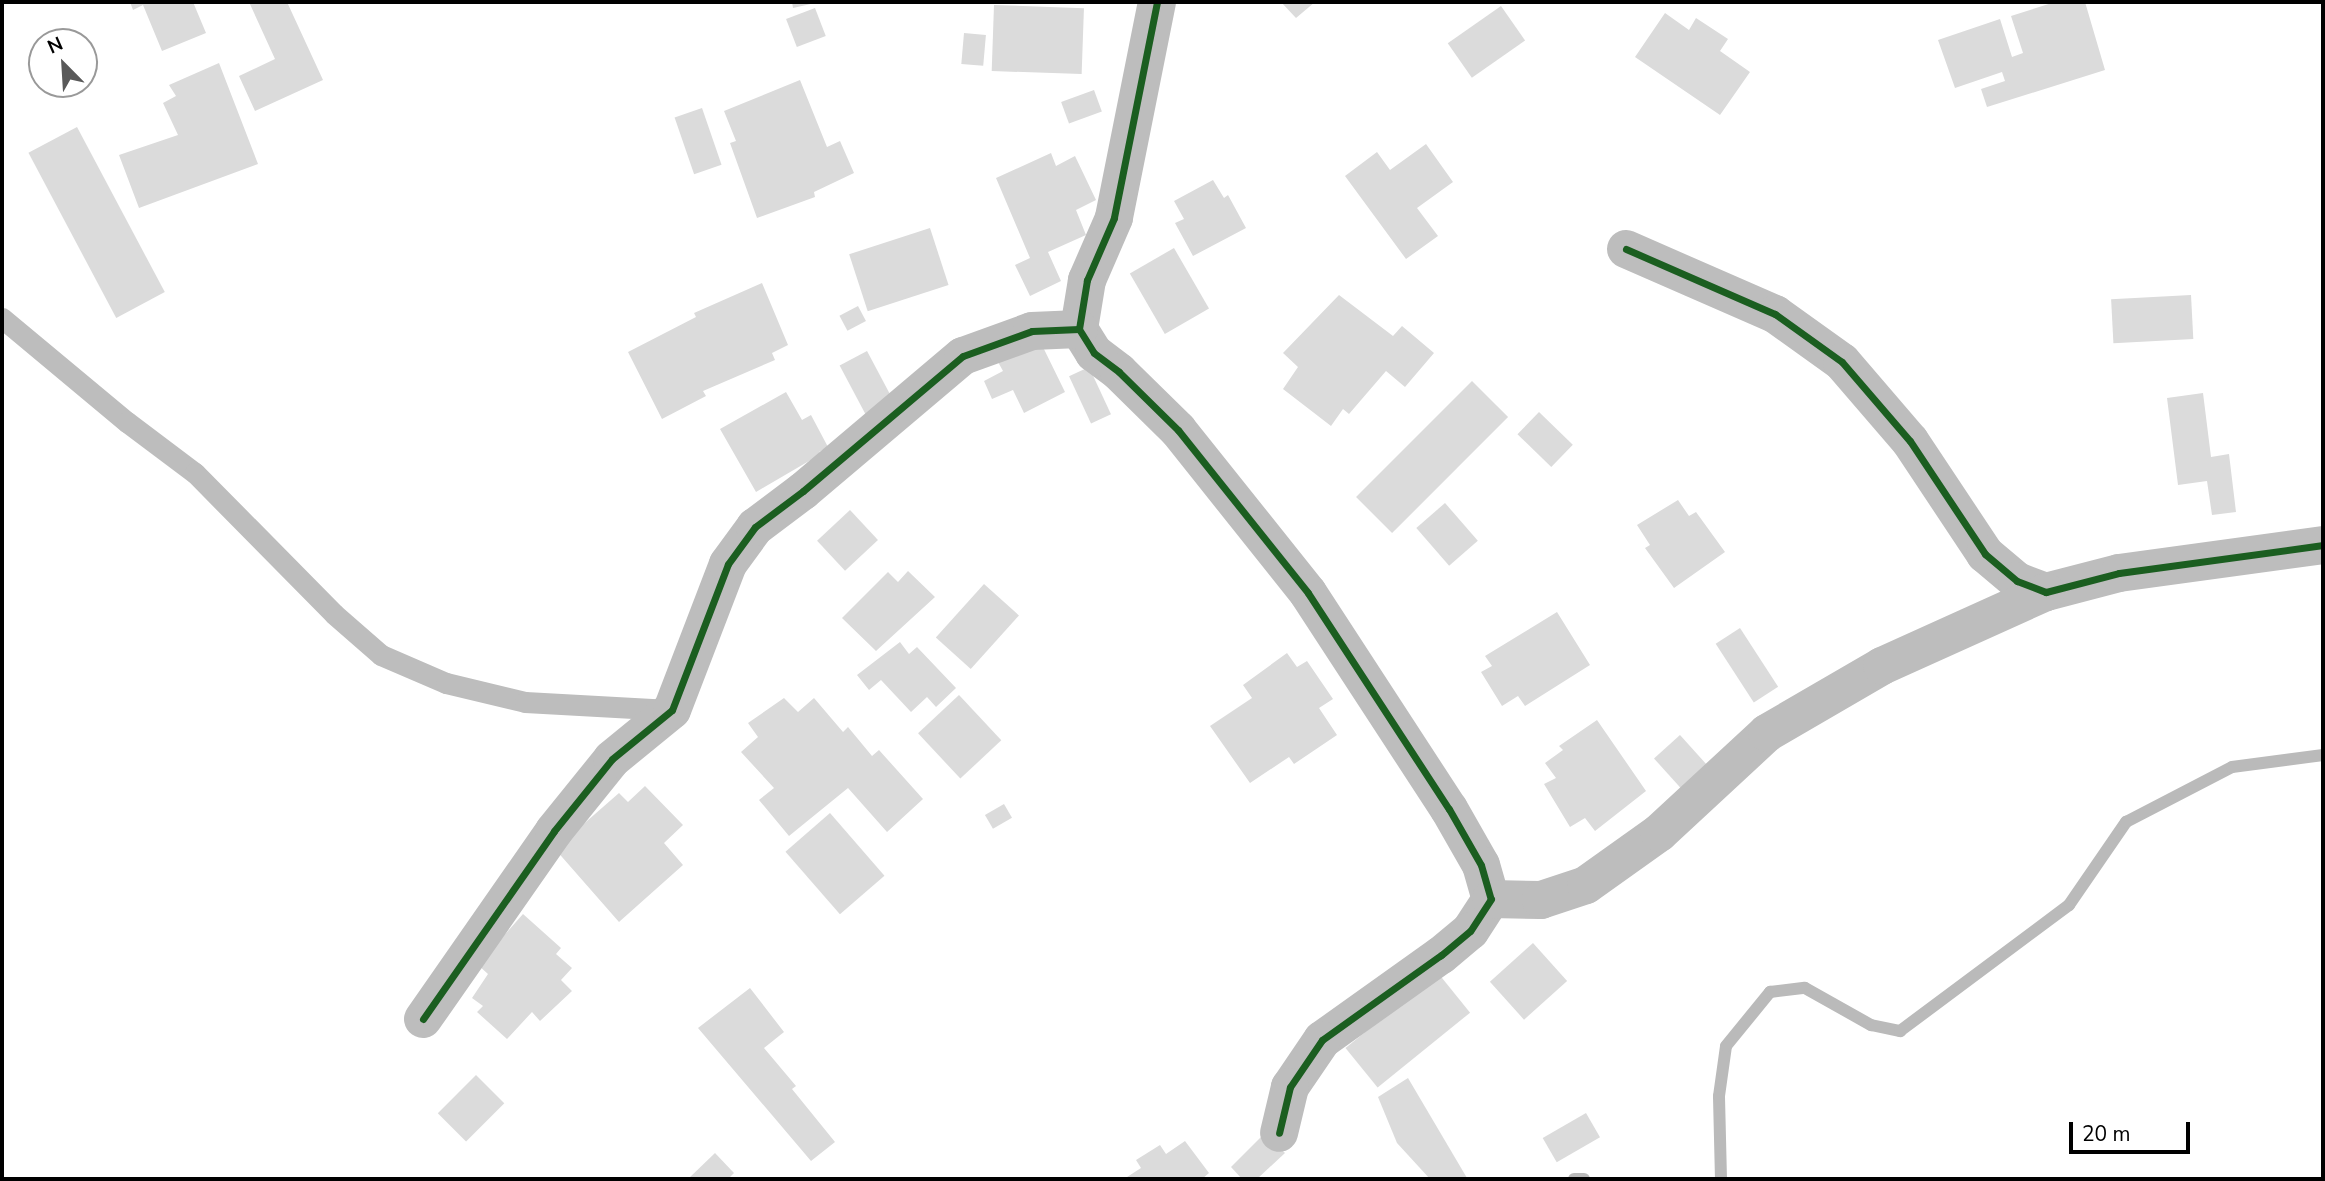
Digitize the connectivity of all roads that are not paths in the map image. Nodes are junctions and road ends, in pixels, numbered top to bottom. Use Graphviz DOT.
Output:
graph roads {
  1 [pos="1157,2"];
  2 [pos="1626,249"];
  3 [pos="2,318"];
  4 [pos="1079,329"];
  5 [pos="2323,545"];
  6 [pos="2046,592"];
  7 [pos="672,710"];
  8 [pos="1492,900"];
  9 [pos="423,1019"];
  10 [pos="1279,1133"];
  1 -- 4 [label="street"];
  2 -- 6 [label="street"];
  3 -- 7 [label="lane"];
  4 -- 7 [label="street"];
  4 -- 8 [label="street"];
  5 -- 6 [label="street"];
  6 -- 8 [label="street"];
  7 -- 9 [label="street"];
  8 -- 10 [label="street"];
}
